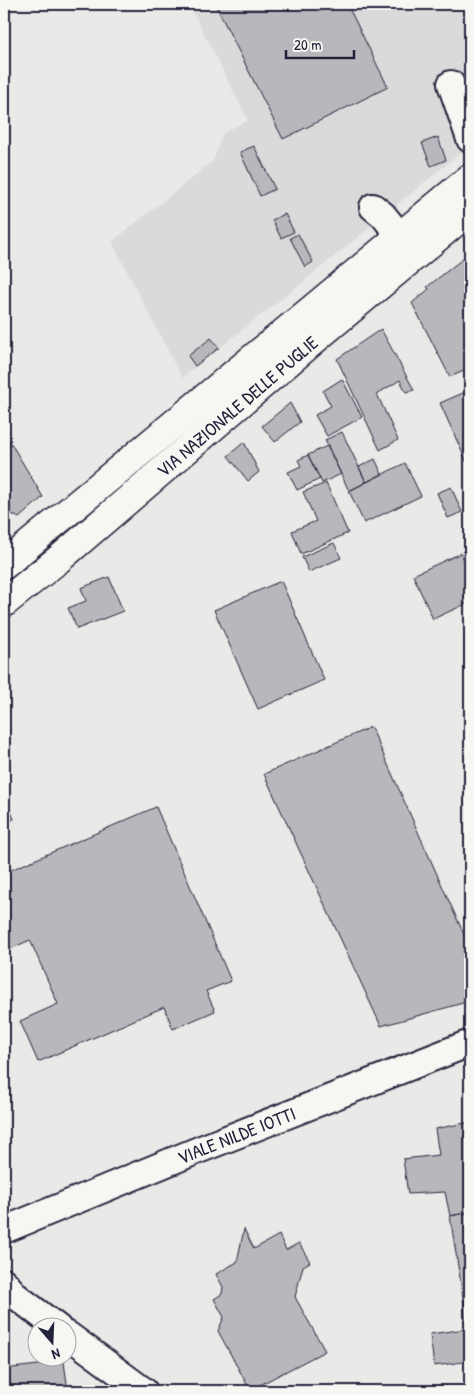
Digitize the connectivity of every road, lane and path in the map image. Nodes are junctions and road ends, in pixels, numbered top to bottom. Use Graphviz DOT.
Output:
graph roads {
  1 [pos="451,84"];
  2 [pos="470,139"];
  3 [pos="470,178"];
  4 [pos="373,207"];
  5 [pos="470,210"];
  6 [pos="400,236"];
  7 [pos="4,565"];
  8 [pos="4,604"];
  9 [pos="470,1043"];
  10 [pos="4,1230"];
  11 [pos="4,1282"];
  12 [pos="45,1318"];
  13 [pos="78,1342"];
  14 [pos="144,1391"];
  1 -- 2 [label="street"];
  3 -- 6 [label="main road, VIA NAZIONALE DELLE PUGLIE"];
  4 -- 6 [label="street"];
  5 -- 8 [label="main road, VIA NAZIONALE DELLE PUGLIE"];
  6 -- 7 [label="main road, VIA NAZIONALE DELLE PUGLIE"];
  9 -- 10 [label="street, VIALE NILDE IOTTI"];
  11 -- 12 [label="street"];
  13 -- 14 [label="street"];
}
